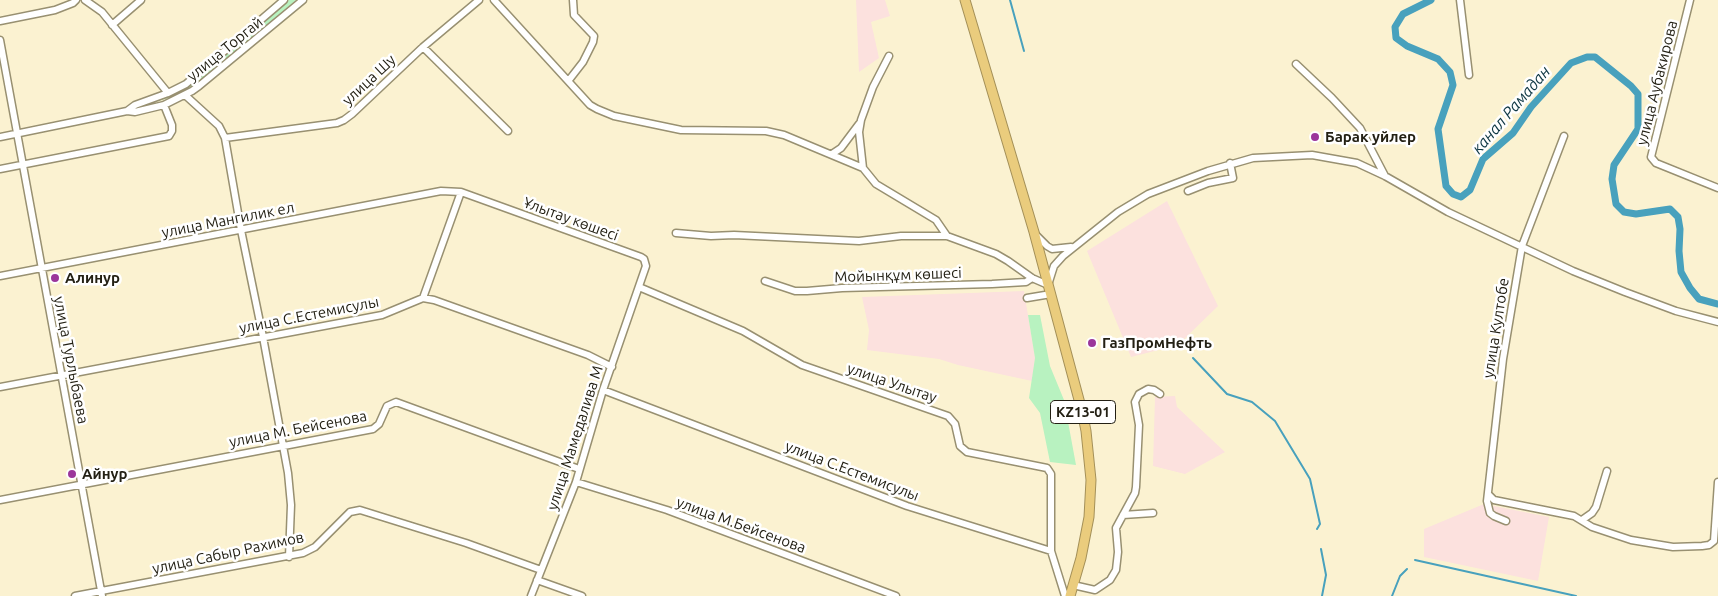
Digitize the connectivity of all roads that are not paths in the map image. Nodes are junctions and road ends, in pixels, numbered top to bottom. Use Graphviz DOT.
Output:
graph roads {
  1 [pos="76,0"];
  2 [pos="85,0"];
  3 [pos="141,0"];
  4 [pos="284,0"];
  5 [pos="303,0"];
  6 [pos="479,0"];
  7 [pos="494,0"];
  8 [pos="573,0"];
  9 [pos="965,0"];
  10 [pos="1460,0"];
  11 [pos="1690,0"];
  12 [pos="0,21"];
  13 [pos="112,25"];
  14 [pos="0,40"];
  15 [pos="423,46"];
  16 [pos="889,56"];
  17 [pos="1296,64"];
  18 [pos="1469,75"];
  19 [pos="569,80"];
  20 [pos="168,93"];
  21 [pos="185,95"];
  22 [pos="164,105"];
  23 [pos="127,111"];
  24 [pos="861,120"];
  25 [pos="508,131"];
  26 [pos="17,133"];
  27 [pos="1564,136"];
  28 [pos="0,137"];
  29 [pos="225,138"];
  30 [pos="832,154"];
  31 [pos="1230,163"];
  32 [pos="23,165"];
  33 [pos="863,168"];
  34 [pos="0,169"];
  35 [pos="1385,176"];
  36 [pos="1718,188"];
  37 [pos="1188,191"];
  38 [pos="461,192"];
  39 [pos="241,230"];
  40 [pos="1034,232"];
  41 [pos="676,233"];
  42 [pos="947,236"];
  43 [pos="1074,246"];
  44 [pos="1522,246"];
  45 [pos="41,269"];
  46 [pos="0,276"];
  47 [pos="1032,278"];
  48 [pos="765,281"];
  49 [pos="639,287"];
  50 [pos="1050,290"];
  51 [pos="423,298"];
  52 [pos="1027,298"];
  53 [pos="1718,322"];
  54 [pos="263,337"];
  55 [pos="612,367"];
  56 [pos="61,376"];
  57 [pos="0,387"];
  58 [pos="603,390"];
  59 [pos="1160,394"];
  60 [pos="283,445"];
  61 [pos="580,469"];
  62 [pos="1607,470"];
  63 [pos="576,482"];
  64 [pos="1718,482"];
  65 [pos="82,485"];
  66 [pos="1488,494"];
  67 [pos="0,500"];
  68 [pos="1153,513"];
  69 [pos="1123,515"];
  70 [pos="1582,520"];
  71 [pos="1506,521"];
  72 [pos="1716,541"];
  73 [pos="1051,551"];
  74 [pos="289,556"];
  75 [pos="541,570"];
  76 [pos="537,580"];
  77 [pos="1074,585"];
  78 [pos="102,594"];
  79 [pos="75,596"];
  80 [pos="531,596"];
  81 [pos="582,596"];
  82 [pos="896,596"];
  83 [pos="1065,596"];
  84 [pos="1070,596"];
  1 -- 12 [label="street"];
  2 -- 13 [label="street"];
  3 -- 13 [label="street"];
  4 -- 20 [label="street, улица Торгай"];
  5 -- 21 [label="street, улица Торгай"];
  6 -- 15 [label="street, улица Шу"];
  7 -- 19 [label="street, Мойынқұм көшесі"];
  8 -- 19 [label="street"];
  9 -- 40 [label="highway, KZ13-01"];
  10 -- 18 [label="street"];
  11 -- 36 [label="street, улица Аубакирова"];
  13 -- 20 [label="street"];
  14 -- 26 [label="street, улица Турлыбаева"];
  15 -- 25 [label="street"];
  15 -- 29 [label="street, улица Шу"];
  16 -- 24 [label="street"];
  17 -- 35 [label="street"];
  19 -- 30 [label="street, Мойынқұм көшесі"];
  20 -- 23 [label="street, улица Торгай"];
  21 -- 22 [label="street, улица Торгай"];
  21 -- 29 [label="street"];
  22 -- 23 [label="street, улица Торгай"];
  22 -- 32 [label="street"];
  23 -- 26 [label="street, улица Торгай"];
  24 -- 30 [label="street"];
  24 -- 33 [label="street"];
  26 -- 28 [label="street, улица Торгай"];
  26 -- 32 [label="street, улица Турлыбаева"];
  27 -- 44 [label="street, улица Култобе"];
  29 -- 39 [label="street"];
  30 -- 33 [label="street, Мойынқұм көшесі"];
  31 -- 35 [label="street"];
  31 -- 37 [label="street"];
  31 -- 43 [label="street"];
  32 -- 34 [label="street"];
  32 -- 45 [label="street, улица Турлыбаева"];
  33 -- 42 [label="street, Мойынқұм көшесі"];
  35 -- 44 [label="street"];
  38 -- 39 [label="street, улица Мангилик ел"];
  38 -- 49 [label="street, Ұлытау көшесі"];
  38 -- 51 [label="street"];
  39 -- 45 [label="street, улица Мангилик ел"];
  39 -- 54 [label="street"];
  40 -- 43 [label="street"];
  40 -- 50 [label="highway, KZ13-01"];
  41 -- 42 [label="street"];
  42 -- 47 [label="street, Мойынқұм көшесі"];
  43 -- 50 [label="street"];
  44 -- 53 [label="street"];
  44 -- 66 [label="street, улица Култобе"];
  45 -- 46 [label="street, улица Мангилик ел"];
  45 -- 56 [label="street, улица Турлыбаева"];
  47 -- 48 [label="street, Мойынқұм көшесі"];
  47 -- 50 [label="street, Мойынқұм көшесі"];
  49 -- 55 [label="street, улица Мамедалива М"];
  49 -- 73 [label="street, улица Улытау"];
  50 -- 52 [label="street"];
  50 -- 77 [label="highway, KZ13-01"];
  51 -- 54 [label="street, улица С.Естемисулы"];
  51 -- 55 [label="street"];
  54 -- 56 [label="street, улица С.Естемисулы"];
  54 -- 60 [label="street"];
  55 -- 58 [label="street, улица Мамедалива М"];
  56 -- 57 [label="street, улица С.Естемисулы"];
  56 -- 65 [label="street, улица Турлыбаева"];
  58 -- 61 [label="street, улица Мамедалива М"];
  58 -- 73 [label="street, улица С.Естемисулы"];
  59 -- 69 [label="street"];
  60 -- 61 [label="street, улица М. Бейсенова"];
  60 -- 65 [label="street, улица М. Бейсенова"];
  60 -- 74 [label="street"];
  61 -- 63 [label="street, улица Мамедалива М"];
  62 -- 70 [label="street"];
  63 -- 75 [label="street, улица Мамедалива М"];
  63 -- 82 [label="street, улица М.Бейсенова"];
  64 -- 72 [label="street"];
  65 -- 67 [label="street, улица М. Бейсенова"];
  65 -- 78 [label="street, улица Турлыбаева"];
  66 -- 70 [label="street"];
  66 -- 71 [label="street, улица Култобе"];
  68 -- 69 [label="street"];
  69 -- 77 [label="street"];
  70 -- 72 [label="street"];
  73 -- 83 [label="street"];
  74 -- 75 [label="street, улица Сабыр Рахимов"];
  74 -- 78 [label="street, улица Сабыр Рахимов"];
  75 -- 76 [label="street, улица Мамедалива М"];
  76 -- 80 [label="street, улица Мамедалива М"];
  76 -- 81 [label="street"];
  77 -- 84 [label="highway, KZ13-01"];
  78 -- 79 [label="street, улица Сабыр Рахимов"];
}
